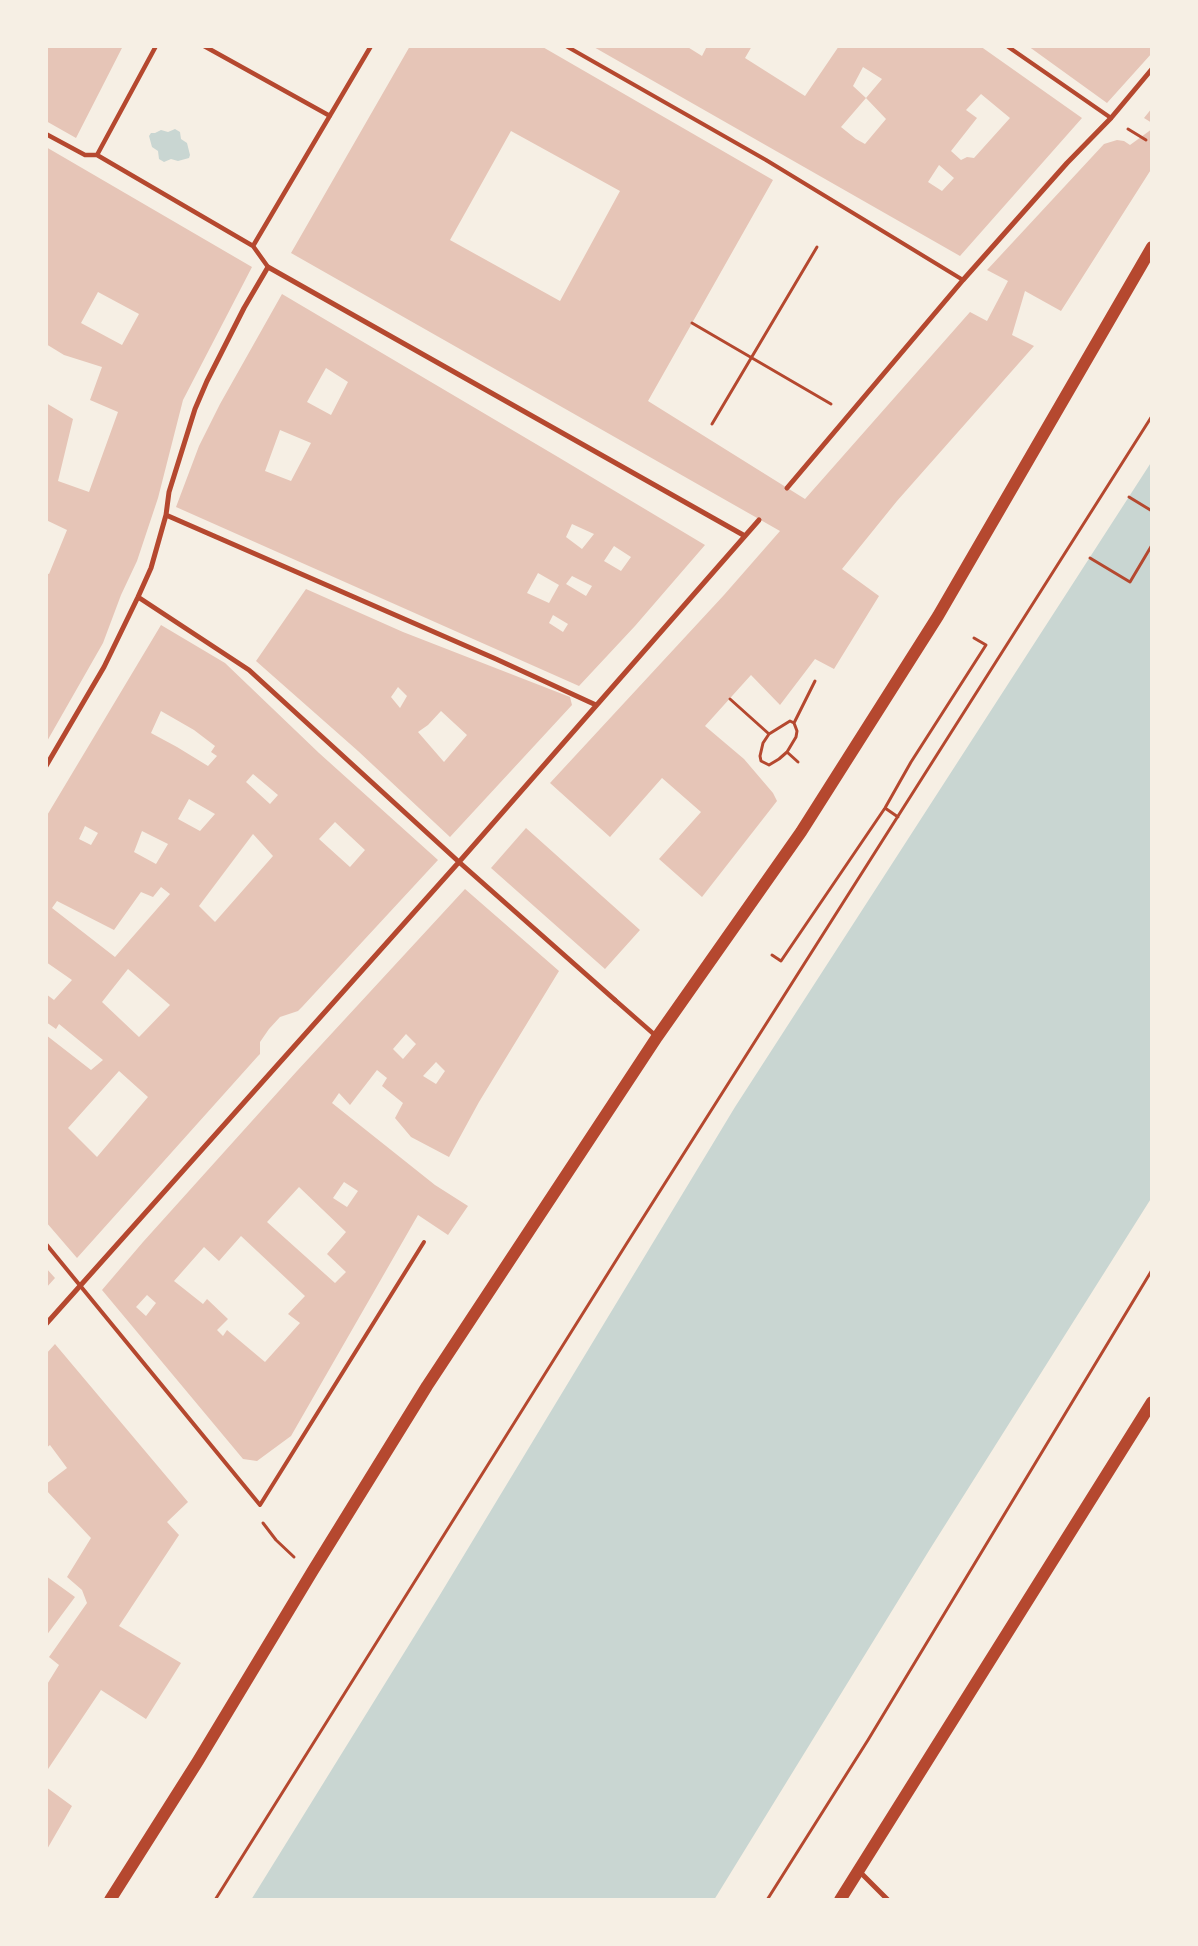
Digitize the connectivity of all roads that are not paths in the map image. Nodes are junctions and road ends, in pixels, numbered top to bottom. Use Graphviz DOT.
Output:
graph roads {
  1 [pos="156,46"];
  2 [pos="204,46"];
  3 [pos="371,46"];
  4 [pos="566,46"];
  5 [pos="1007,46"];
  6 [pos="1152,69"];
  7 [pos="330,116"];
  8 [pos="1111,118"];
  9 [pos="46,134"];
  10 [pos="97,155"];
  11 [pos="253,246"];
  12 [pos="1152,246"];
  13 [pos="268,266"];
  14 [pos="963,280"];
  15 [pos="786,488"];
  16 [pos="166,515"];
  17 [pos="759,520"];
  18 [pos="745,536"];
  19 [pos="138,597"];
  20 [pos="596,706"];
  21 [pos="46,766"];
  22 [pos="459,862"];
  23 [pos="615,1000"];
  24 [pos="657,1037"];
  25 [pos="424,1242"];
  26 [pos="46,1244"];
  27 [pos="81,1285"];
  28 [pos="46,1324"];
  29 [pos="1152,1402"];
  30 [pos="858,1869"];
  31 [pos="110,1900"];
  32 [pos="840,1900"];
  33 [pos="888,1900"];
  1 -- 10 [label="street"];
  2 -- 7 [label="street"];
  3 -- 7 [label="street"];
  4 -- 14 [label="lane"];
  5 -- 8 [label="lane"];
  6 -- 8 [label="street"];
  7 -- 11 [label="street"];
  8 -- 14 [label="street"];
  9 -- 10 [label="street"];
  10 -- 11 [label="street"];
  11 -- 13 [label="street"];
  12 -- 24 [label="main road"];
  13 -- 16 [label="street"];
  13 -- 18 [label="street"];
  14 -- 15 [label="street"];
  16 -- 19 [label="street"];
  16 -- 20 [label="street"];
  17 -- 18 [label="street"];
  18 -- 20 [label="street"];
  19 -- 21 [label="street"];
  19 -- 22 [label="street"];
  20 -- 22 [label="street"];
  22 -- 23 [label="street"];
  22 -- 27 [label="street"];
  23 -- 24 [label="street"];
  24 -- 31 [label="main road"];
  25 -- 27 [label="lane"];
  26 -- 27 [label="lane"];
  27 -- 28 [label="street"];
  29 -- 30 [label="main road"];
  30 -- 32 [label="main road"];
  30 -- 33 [label="street"];
}
